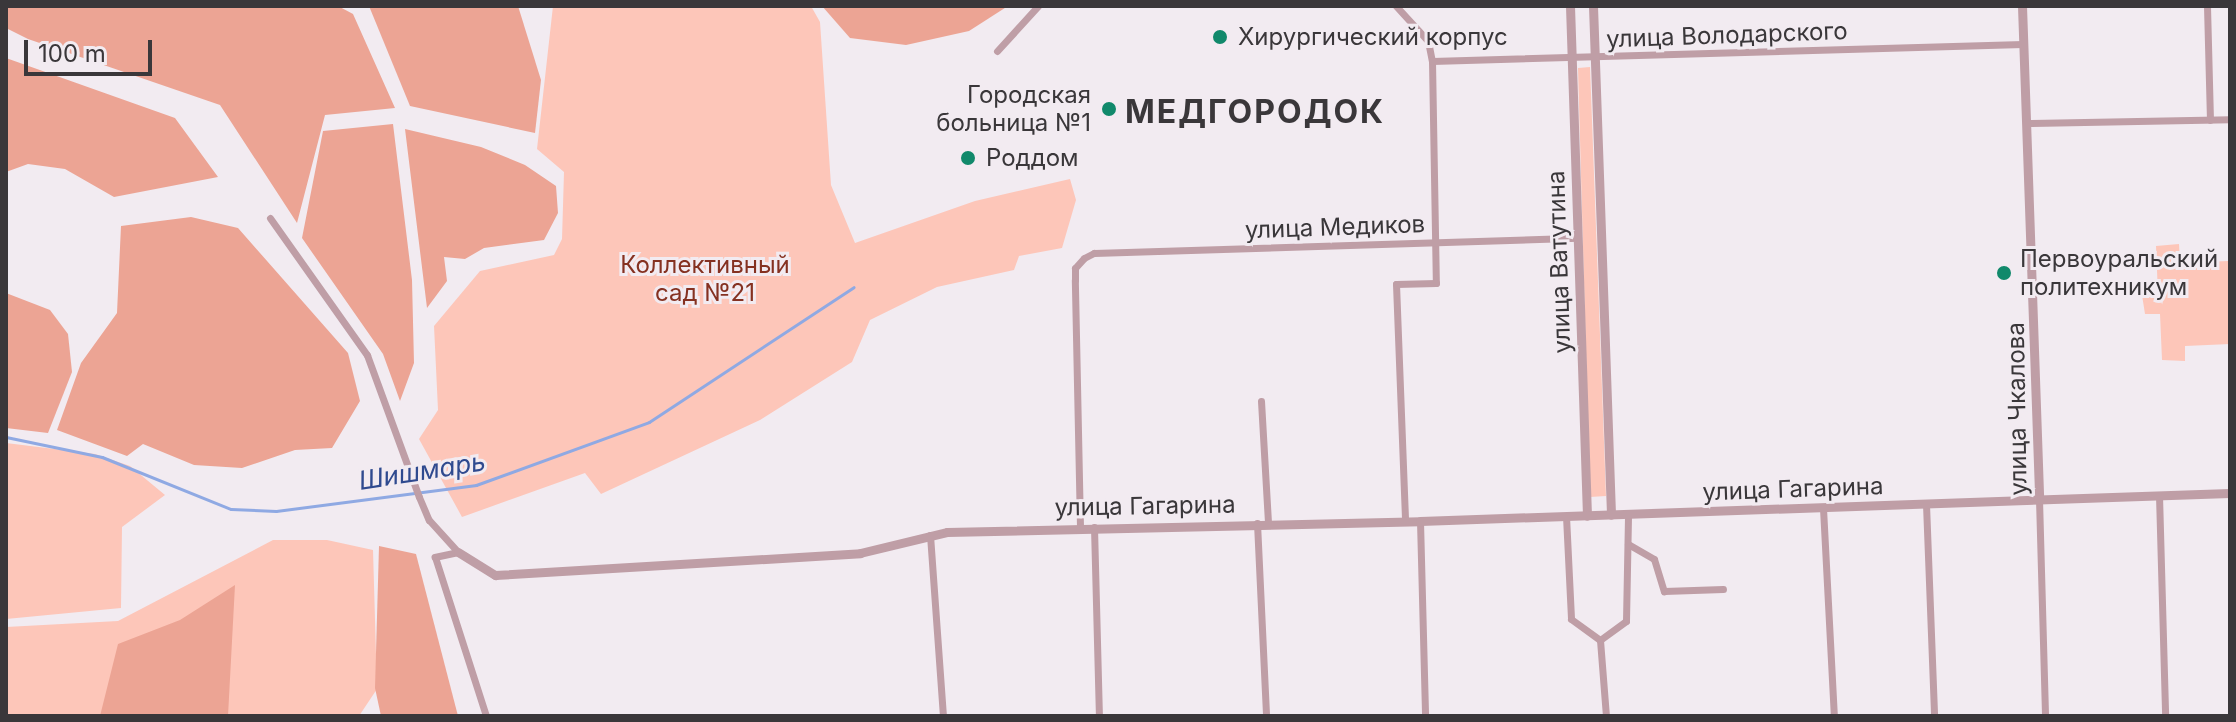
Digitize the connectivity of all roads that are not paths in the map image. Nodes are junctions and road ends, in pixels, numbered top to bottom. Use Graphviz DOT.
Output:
graph roads {
  1 [pos="1038,6"];
  2 [pos="1396,6"];
  3 [pos="1570,6"];
  4 [pos="1593,6"];
  5 [pos="2022,6"];
  6 [pos="2207,6"];
  7 [pos="2023,44"];
  8 [pos="997,51"];
  9 [pos="1571,60"];
  10 [pos="1594,60"];
  11 [pos="1432,61"];
  12 [pos="2230,119"];
  13 [pos="2210,120"];
  14 [pos="2030,123"];
  15 [pos="270,218"];
  16 [pos="1578,238"];
  17 [pos="1433,244"];
  18 [pos="1261,401"];
  19 [pos="2230,493"];
  20 [pos="2159,495"];
  21 [pos="2039,499"];
  22 [pos="1926,504"];
  23 [pos="1823,508"];
  24 [pos="1628,514"];
  25 [pos="1611,515"];
  26 [pos="1566,516"];
  27 [pos="1587,516"];
  28 [pos="1405,521"];
  29 [pos="1420,521"];
  30 [pos="1257,523"];
  31 [pos="1268,523"];
  32 [pos="1080,527"];
  33 [pos="1094,527"];
  34 [pos="930,535"];
  35 [pos="1628,544"];
  36 [pos="458,552"];
  37 [pos="1723,589"];
  38 [pos="1600,640"];
  39 [pos="486,716"];
  40 [pos="943,716"];
  41 [pos="1099,716"];
  42 [pos="1266,716"];
  43 [pos="1425,716"];
  44 [pos="1606,716"];
  45 [pos="1834,716"];
  46 [pos="1934,716"];
  47 [pos="2045,716"];
  48 [pos="2165,716"];
  1 -- 8 [label="street"];
  2 -- 11 [label="street"];
  3 -- 9 [label="street, улица Ватутина"];
  4 -- 10 [label="street, улица Ватутина"];
  5 -- 7 [label="street, улица Чкалова"];
  6 -- 13 [label="street"];
  7 -- 10 [label="street, улица Володарского"];
  7 -- 14 [label="street, улица Чкалова"];
  9 -- 10 [label="street, улица Володарского"];
  9 -- 11 [label="street, улица Володарского"];
  9 -- 16 [label="street, улица Ватутина"];
  10 -- 25 [label="street, улица Ватутина"];
  11 -- 17 [label="street"];
  12 -- 13 [label="street"];
  13 -- 14 [label="street"];
  14 -- 21 [label="street, улица Чкалова"];
  15 -- 36 [label="street, улица Гагарина"];
  16 -- 17 [label="street, улица Медиков"];
  16 -- 27 [label="street, улица Ватутина"];
  17 -- 28 [label="street"];
  17 -- 32 [label="street, улица Медиков"];
  18 -- 31 [label="street"];
  19 -- 20 [label="street, улица Гагарина"];
  20 -- 21 [label="street, улица Гагарина"];
  20 -- 48 [label="street"];
  21 -- 22 [label="street, улица Гагарина"];
  21 -- 47 [label="street, улица Чкалова"];
  22 -- 23 [label="street, улица Гагарина"];
  22 -- 46 [label="street"];
  23 -- 24 [label="street, улица Гагарина"];
  23 -- 45 [label="street"];
  24 -- 25 [label="street, улица Гагарина"];
  24 -- 35 [label="street"];
  25 -- 27 [label="street, улица Гагарина"];
  26 -- 27 [label="street, улица Гагарина"];
  26 -- 29 [label="street, улица Гагарина"];
  26 -- 38 [label="street"];
  28 -- 29 [label="street, улица Гагарина"];
  28 -- 31 [label="street, улица Гагарина"];
  29 -- 43 [label="street"];
  30 -- 31 [label="street, улица Гагарина"];
  30 -- 33 [label="street, улица Гагарина"];
  30 -- 42 [label="street"];
  32 -- 33 [label="street, улица Гагарина"];
  32 -- 34 [label="street, улица Гагарина"];
  33 -- 41 [label="street"];
  34 -- 36 [label="street, улица Гагарина"];
  34 -- 40 [label="street"];
  35 -- 37 [label="street"];
  35 -- 38 [label="street"];
  36 -- 39 [label="street"];
  38 -- 44 [label="street"];
}
